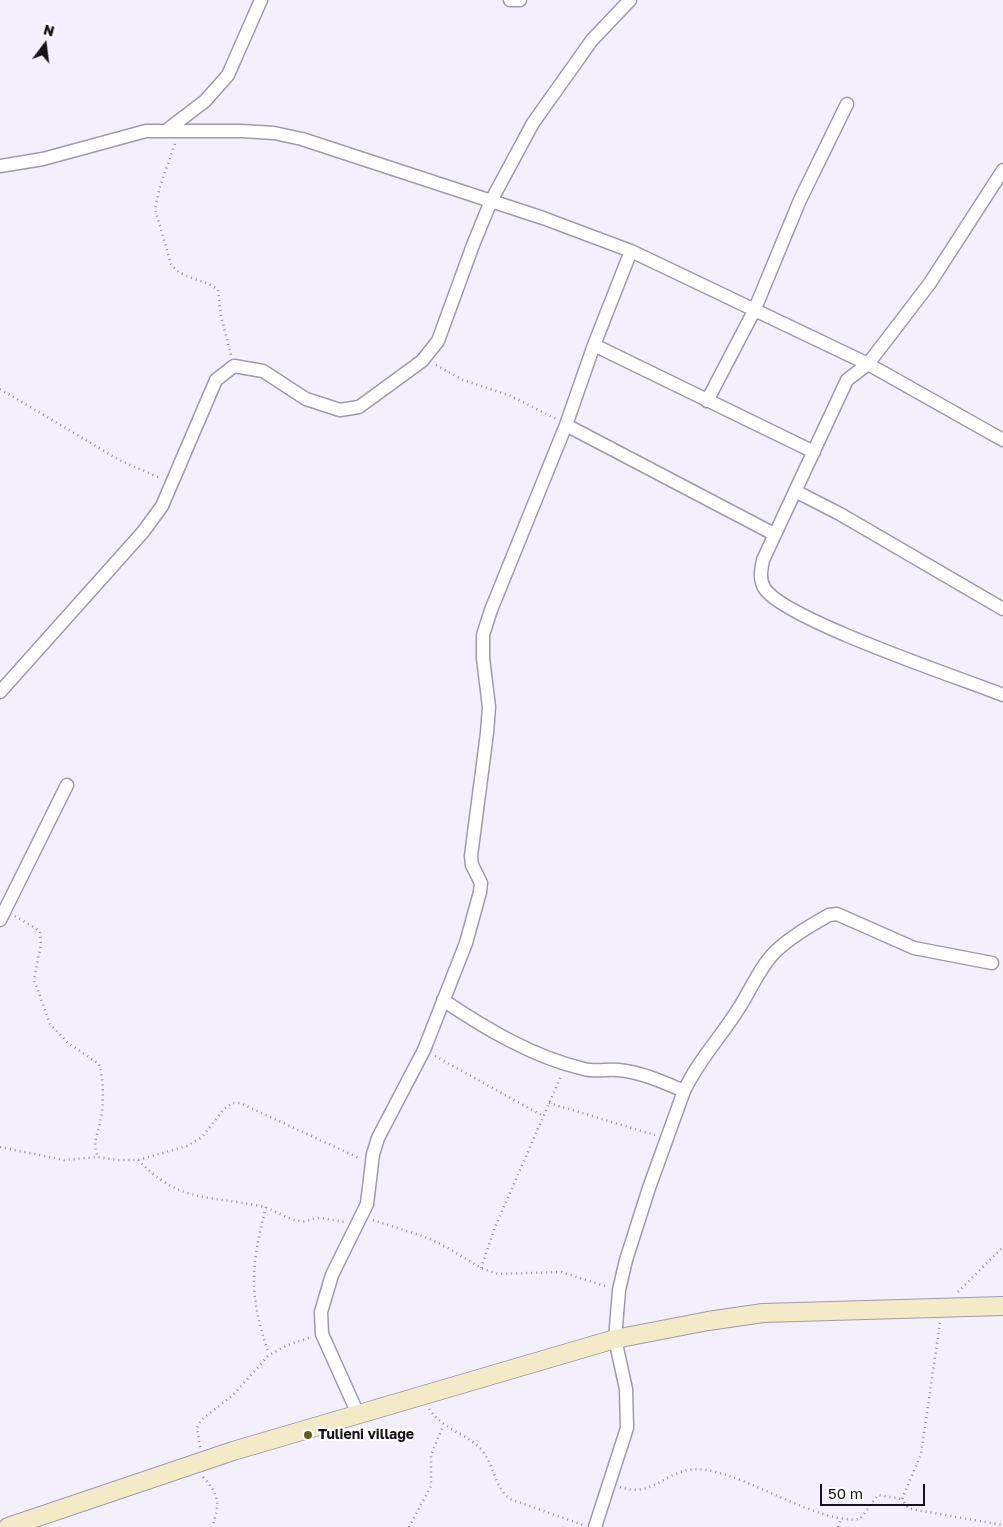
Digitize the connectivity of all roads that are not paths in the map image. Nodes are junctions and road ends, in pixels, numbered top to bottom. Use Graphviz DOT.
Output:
graph roads {
  1 [pos="262,0"];
  2 [pos="510,0"];
  3 [pos="520,0"];
  4 [pos="630,0"];
  5 [pos="847,104"];
  6 [pos="167,130"];
  7 [pos="0,166"];
  8 [pos="1003,170"];
  9 [pos="491,201"];
  10 [pos="631,251"];
  11 [pos="754,311"];
  12 [pos="594,345"];
  13 [pos="868,364"];
  14 [pos="707,401"];
  15 [pos="566,425"];
  16 [pos="1003,440"];
  17 [pos="814,452"];
  18 [pos="795,491"];
  19 [pos="774,534"];
  20 [pos="1003,609"];
  21 [pos="0,692"];
  22 [pos="1003,695"];
  23 [pos="67,785"];
  24 [pos="2,915"];
  25 [pos="992,963"];
  26 [pos="443,1000"];
  27 [pos="684,1091"];
  28 [pos="1003,1306"];
  29 [pos="615,1338"];
  30 [pos="358,1414"];
  31 [pos="8,1527"];
  32 [pos="595,1527"];
  1 -- 6 [label="street"];
  2 -- 3 [label="street"];
  4 -- 9 [label="street"];
  5 -- 11 [label="street"];
  6 -- 7 [label="street"];
  6 -- 9 [label="street"];
  8 -- 13 [label="street"];
  9 -- 10 [label="street"];
  9 -- 21 [label="street"];
  10 -- 11 [label="street"];
  10 -- 12 [label="street"];
  11 -- 13 [label="street"];
  11 -- 14 [label="street"];
  12 -- 14 [label="street"];
  12 -- 15 [label="street"];
  13 -- 16 [label="street"];
  13 -- 17 [label="street"];
  14 -- 17 [label="street"];
  15 -- 19 [label="street"];
  15 -- 26 [label="street"];
  17 -- 18 [label="street"];
  18 -- 19 [label="street"];
  18 -- 20 [label="street"];
  19 -- 22 [label="street"];
  23 -- 24 [label="street"];
  25 -- 27 [label="street"];
  26 -- 27 [label="street"];
  26 -- 30 [label="street"];
  27 -- 29 [label="street"];
  28 -- 29 [label="street"];
  29 -- 30 [label="street"];
  29 -- 32 [label="street"];
  30 -- 31 [label="street"];
}
